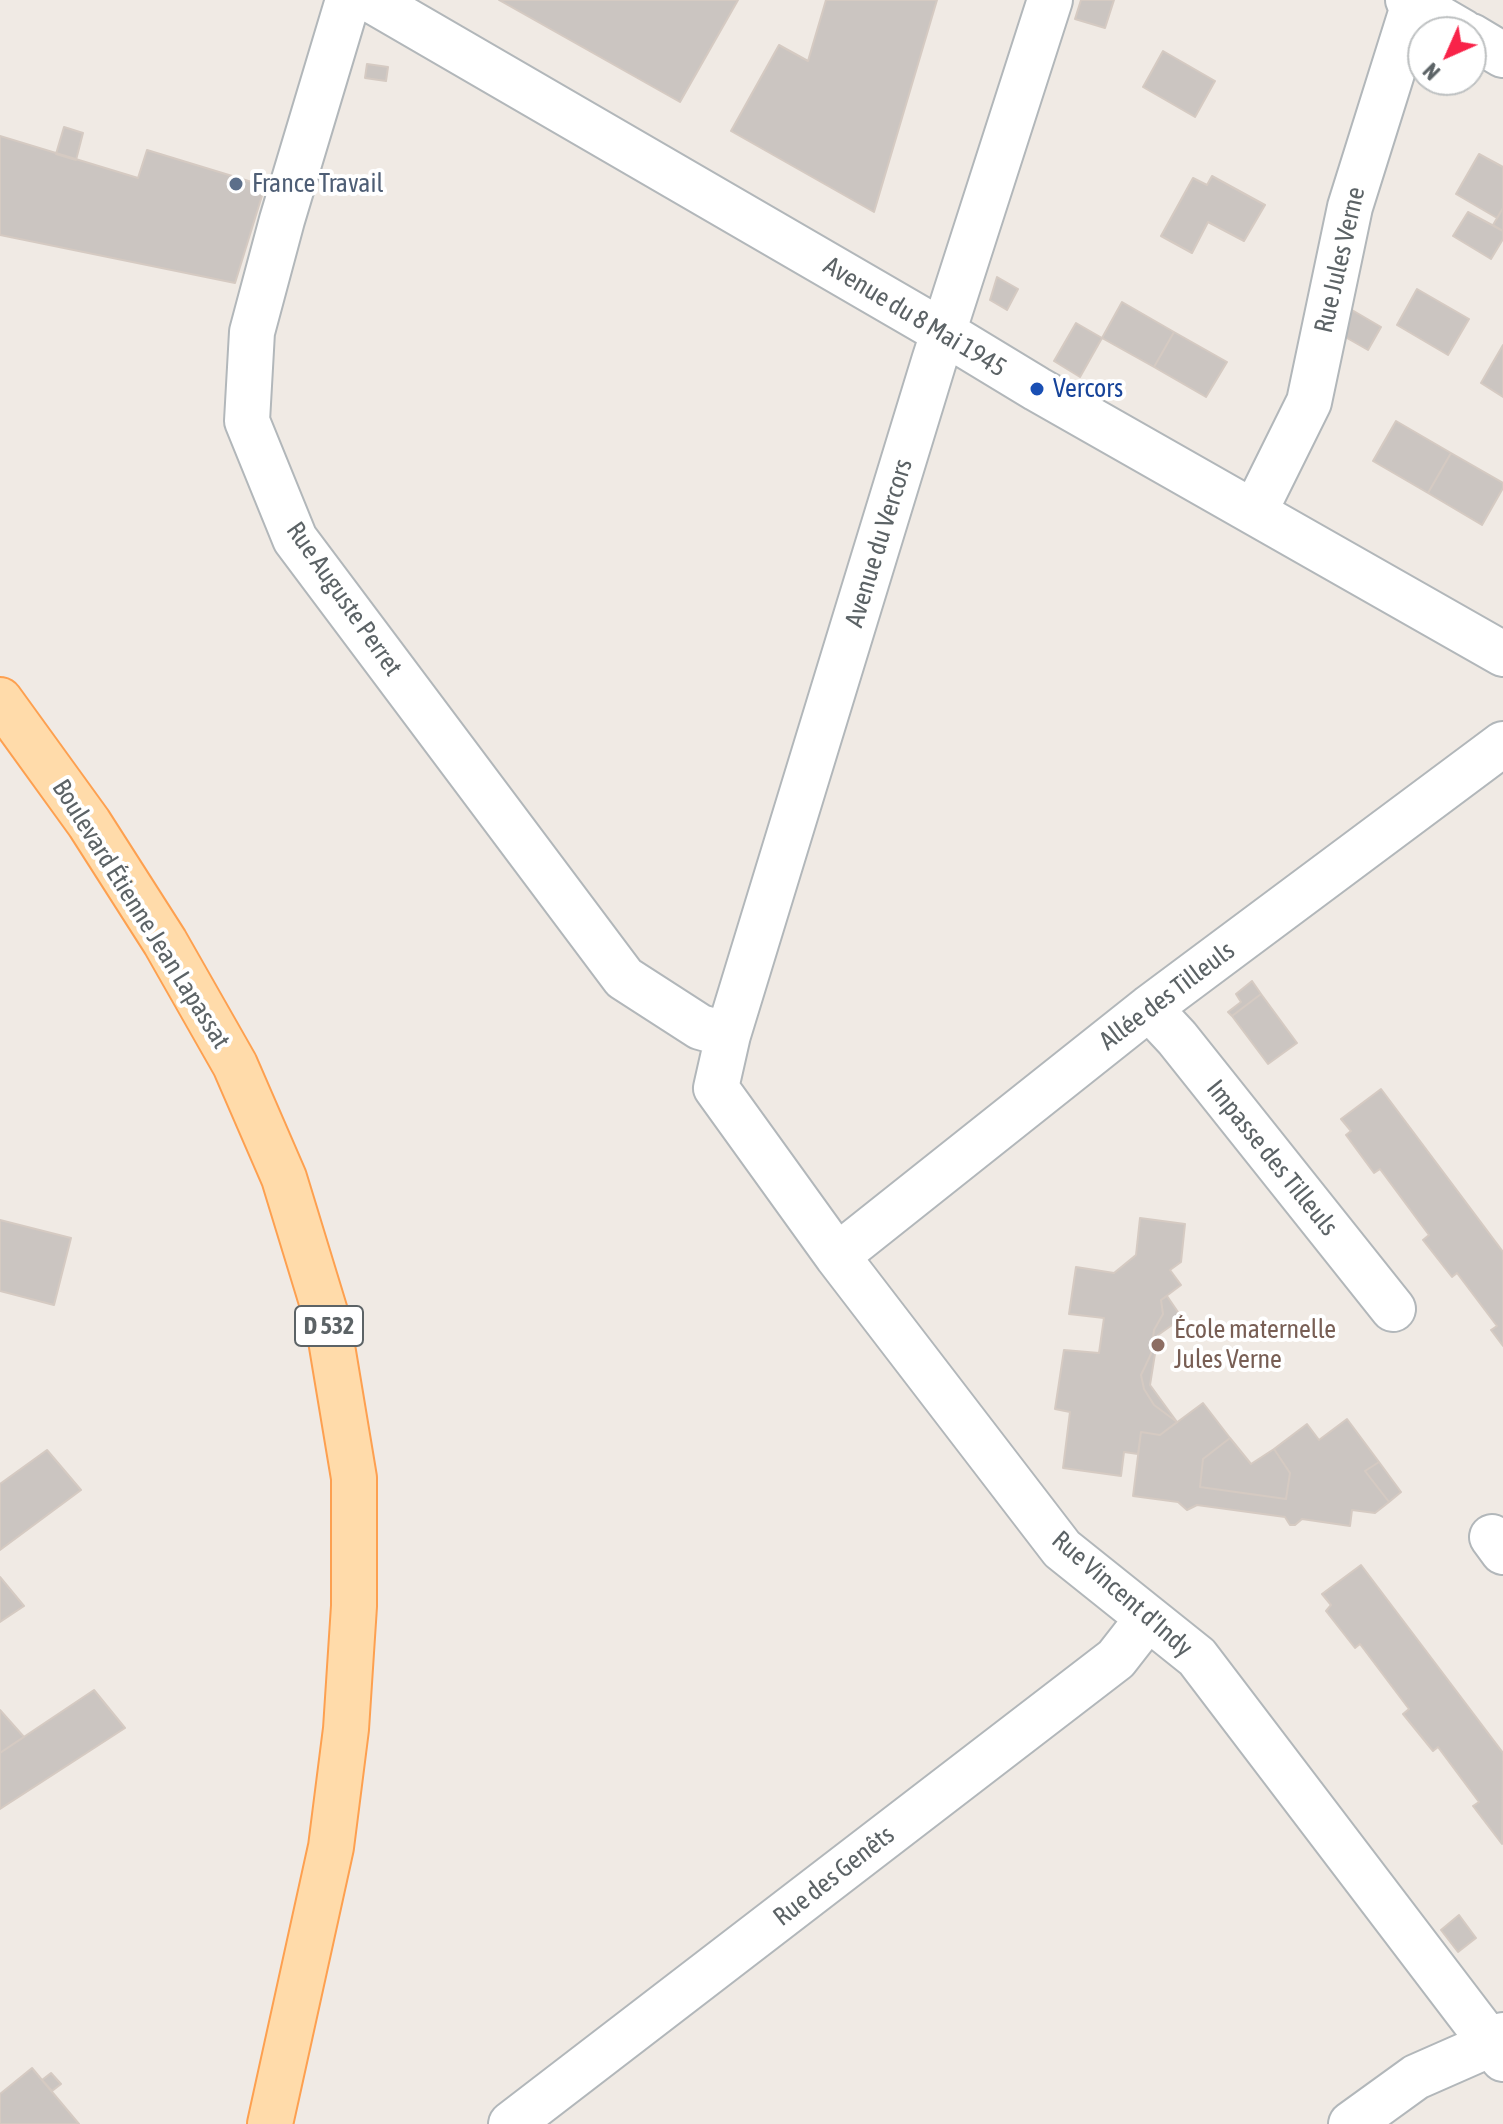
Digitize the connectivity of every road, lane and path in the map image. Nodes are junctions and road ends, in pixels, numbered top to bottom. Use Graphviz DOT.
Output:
graph roads {
  1 [pos="348,0"];
  2 [pos="371,0"];
  3 [pos="1050,0"];
  4 [pos="1411,2"];
  5 [pos="1435,16"];
  6 [pos="943,332"];
  7 [pos="1255,511"];
  8 [pos="1503,654"];
  9 [pos="0,700"];
  10 [pos="1503,744"];
  11 [pos="1149,1008"];
  12 [pos="728,1035"];
  13 [pos="716,1088"];
  14 [pos="837,1256"];
  15 [pos="1393,1309"];
  16 [pos="1148,1618"];
  17 [pos="289,2031"];
  18 [pos="1499,2046"];
  19 [pos="250,2124"];
  20 [pos="270,2124"];
  21 [pos="511,2124"];
  22 [pos="1351,2124"];
  1 -- 12 [label="street, Rue Auguste Perret"];
  2 -- 6 [label="street, Avenue du 8 Mai 1945"];
  3 -- 6 [label="street, Avenue du Vercors"];
  4 -- 5 [label="street"];
  4 -- 7 [label="street, Rue Jules Verne"];
  6 -- 7 [label="street, Avenue du 8 Mai 1945"];
  6 -- 12 [label="street, Avenue du Vercors"];
  7 -- 8 [label="street, Avenue du 8 Mai 1945"];
  9 -- 17 [label="main road, Boulevard Étienne Jean Lapassat / D 532"];
  10 -- 11 [label="street, Allée des Tilleuls"];
  11 -- 14 [label="street, Allée des Tilleuls"];
  11 -- 15 [label="street, Impasse des Tilleuls"];
  12 -- 13 [label="street, Avenue du Vercors"];
  13 -- 14 [label="street, Rue Vincent d'Indy"];
  14 -- 16 [label="street, Rue Vincent d'Indy"];
  16 -- 18 [label="street, Rue Vincent d'Indy"];
  16 -- 21 [label="street, Rue des Genêts"];
  17 -- 19 [label="main road, Boulevard Étienne Jean Lapassat / D 532"];
  17 -- 20 [label="main road, Boulevard Étienne Jean Lapassat / D 532"];
  18 -- 22 [label="street"];
}
